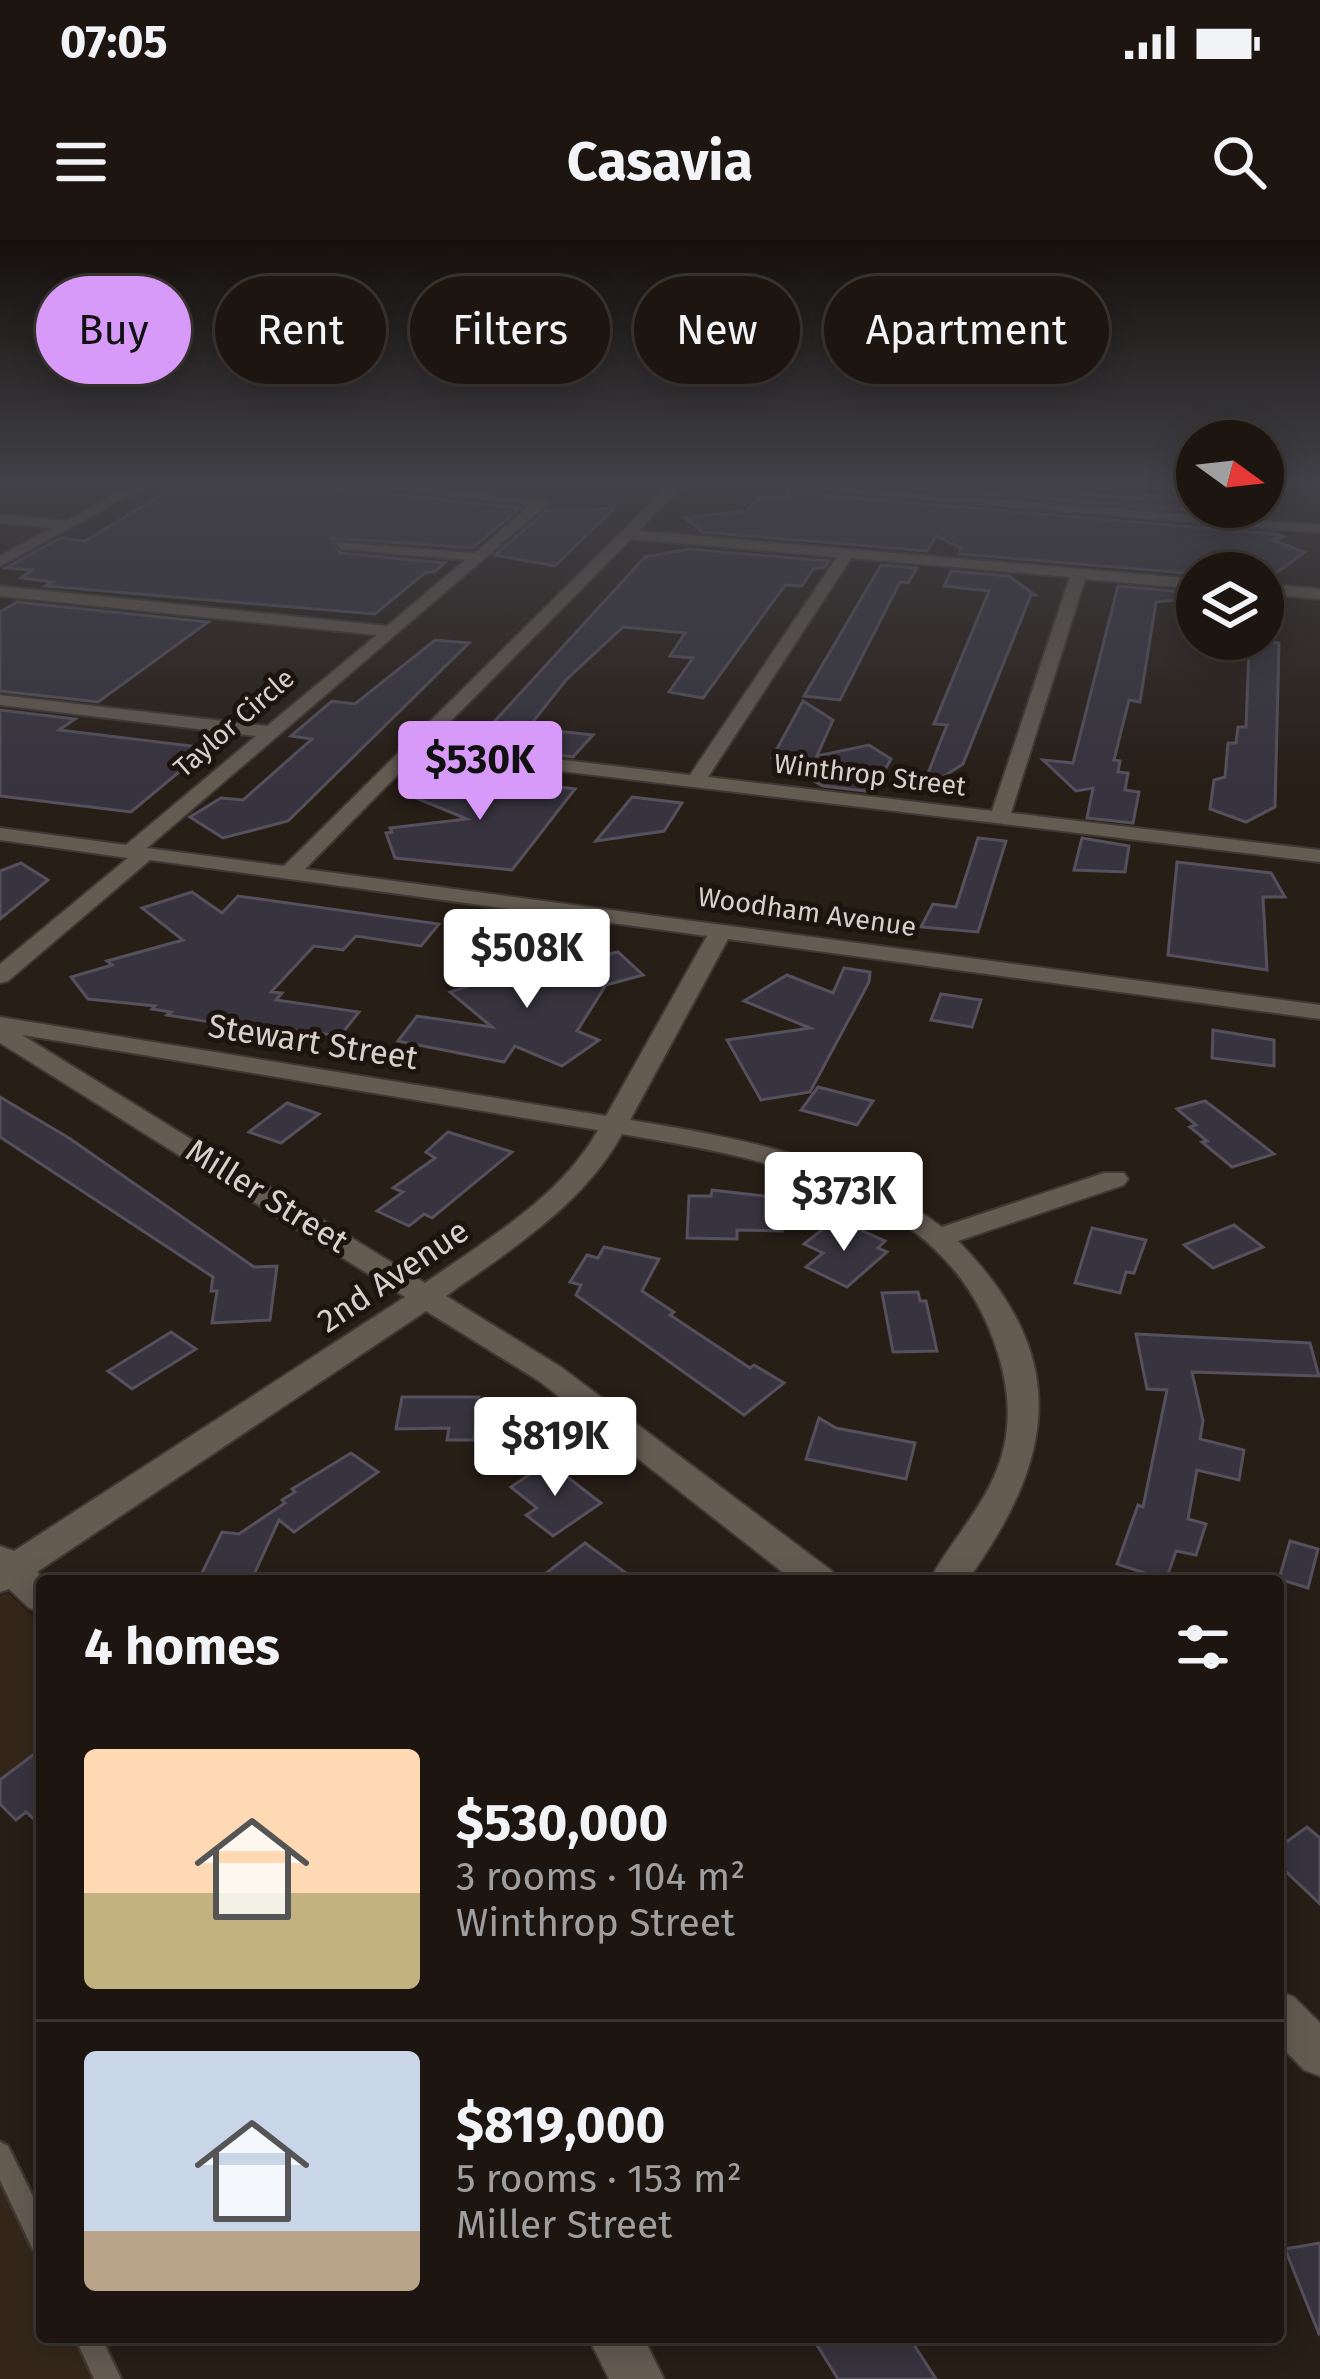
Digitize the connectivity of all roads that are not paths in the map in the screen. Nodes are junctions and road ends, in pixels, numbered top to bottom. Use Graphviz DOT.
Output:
graph roads {
  1 [pos="444,584"];
  2 [pos="577,584"];
  3 [pos="827,584"];
  4 [pos="1075,584"];
  5 [pos="0,591"];
  6 [pos="1284,591"];
  7 [pos="1320,594"];
  8 [pos="388,631"];
  9 [pos="0,700"];
  10 [pos="269,732"];
  11 [pos="413,748"];
  12 [pos="695,782"];
  13 [pos="1000,818"];
  14 [pos="0,834"];
  15 [pos="137,853"];
  16 [pos="1320,856"];
  17 [pos="289,873"];
  18 [pos="721,931"];
  19 [pos="0,976"];
  20 [pos="1320,1012"];
  21 [pos="0,1028"];
  22 [pos="615,1125"];
  23 [pos="1114,1178"];
  24 [pos="940,1237"];
  25 [pos="429,1296"];
  26 [pos="4,1569"];
  27 [pos="811,1575"];
  28 [pos="950,1575"];
  29 [pos="36,1593"];
  30 [pos="1284,2018"];
  31 [pos="1320,2054"];
  32 [pos="0,2154"];
  33 [pos="36,2229"];
  34 [pos="91,2343"];
  35 [pos="617,2343"];
  36 [pos="108,2379"];
  37 [pos="638,2379"];
  1 -- 8 [label="street, Taylor Circle"];
  2 -- 11 [label="street"];
  3 -- 12 [label="street"];
  4 -- 13 [label="street"];
  5 -- 8 [label="street"];
  6 -- 7 [label="street"];
  8 -- 10 [label="street, Taylor Circle"];
  9 -- 10 [label="street"];
  10 -- 15 [label="street, Taylor Circle"];
  11 -- 12 [label="street, Winthrop Street"];
  11 -- 17 [label="street"];
  12 -- 13 [label="street, Winthrop Street"];
  13 -- 16 [label="street, Winthrop Street"];
  14 -- 15 [label="street, Woodham Avenue"];
  15 -- 17 [label="street, Woodham Avenue"];
  15 -- 19 [label="street, Taylor Circle"];
  17 -- 18 [label="street, Woodham Avenue"];
  18 -- 20 [label="street, Woodham Avenue"];
  18 -- 22 [label="street, 2nd Avenue"];
  21 -- 22 [label="street, Stewart Street"];
  21 -- 25 [label="street, Miller Street"];
  22 -- 24 [label="street, Stewart Street"];
  22 -- 25 [label="street, 2nd Avenue"];
  23 -- 24 [label="street"];
  24 -- 28 [label="street, Stewart Street"];
  25 -- 26 [label="street, 2nd Avenue"];
  25 -- 27 [label="street, Miller Street"];
  26 -- 29 [label="street"];
  30 -- 31 [label="street"];
  32 -- 33 [label="lane"];
  34 -- 36 [label="lane"];
  35 -- 37 [label="street"];
}
